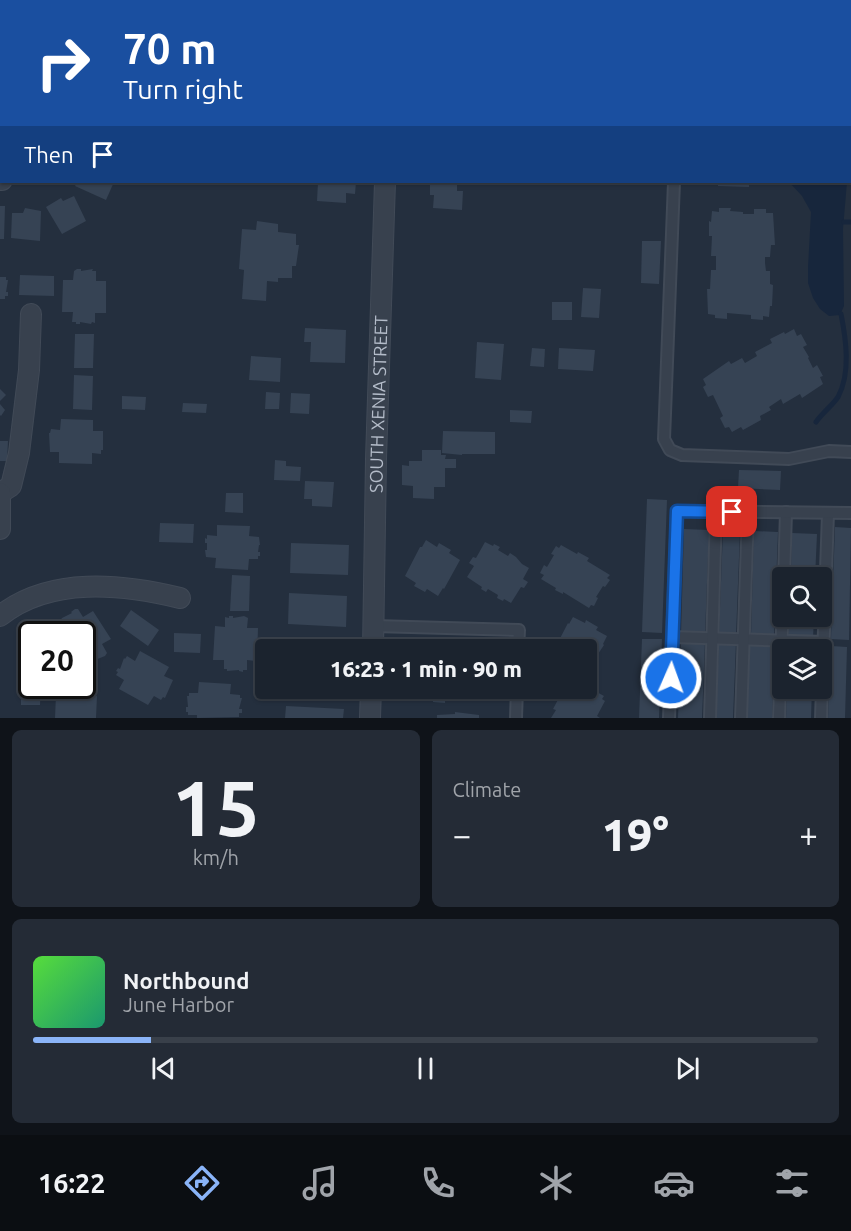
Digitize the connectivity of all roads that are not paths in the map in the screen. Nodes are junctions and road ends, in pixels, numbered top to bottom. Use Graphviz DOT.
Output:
graph roads {
  1 [pos="385,183"];
  2 [pos="674,183"];
  3 [pos="31,314"];
  4 [pos="851,452"];
  5 [pos="0,493"];
  6 [pos="716,512"];
  7 [pos="748,512"];
  8 [pos="786,512"];
  9 [pos="828,513"];
  10 [pos="851,513"];
  11 [pos="0,529"];
  12 [pos="784,567"];
  13 [pos="180,598"];
  14 [pos="0,616"];
  15 [pos="374,626"];
  16 [pos="672,637"];
  17 [pos="712,638"];
  18 [pos="373,639"];
  19 [pos="519,639"];
  20 [pos="744,639"];
  21 [pos="824,639"];
  22 [pos="772,640"];
  23 [pos="371,699"];
  24 [pos="517,699"];
  25 [pos="780,699"];
  26 [pos="822,699"];
  27 [pos="370,718"];
  28 [pos="516,718"];
  29 [pos="669,718"];
  30 [pos="710,718"];
  31 [pos="741,718"];
  32 [pos="779,718"];
  33 [pos="821,718"];
  1 -- 15 [label="street, SOUTH XENIA STREET"];
  2 -- 4 [label="lane"];
  3 -- 5 [label="street"];
  5 -- 11 [label="street"];
  6 -- 7 [label="lane"];
  6 -- 16 [label="lane"];
  6 -- 17 [label="lane"];
  7 -- 8 [label="lane"];
  7 -- 20 [label="lane"];
  8 -- 9 [label="lane"];
  8 -- 12 [label="lane"];
  9 -- 10 [label="lane"];
  9 -- 21 [label="lane"];
  13 -- 14 [label="street"];
  15 -- 18 [label="street, SOUTH XENIA STREET"];
  15 -- 19 [label="lane"];
  16 -- 17 [label="lane"];
  16 -- 29 [label="lane"];
  17 -- 20 [label="lane"];
  17 -- 30 [label="lane"];
  20 -- 22 [label="lane"];
  20 -- 31 [label="lane"];
  23 -- 27 [label="street"];
  24 -- 28 [label="lane"];
  25 -- 32 [label="lane"];
  26 -- 33 [label="lane"];
}
